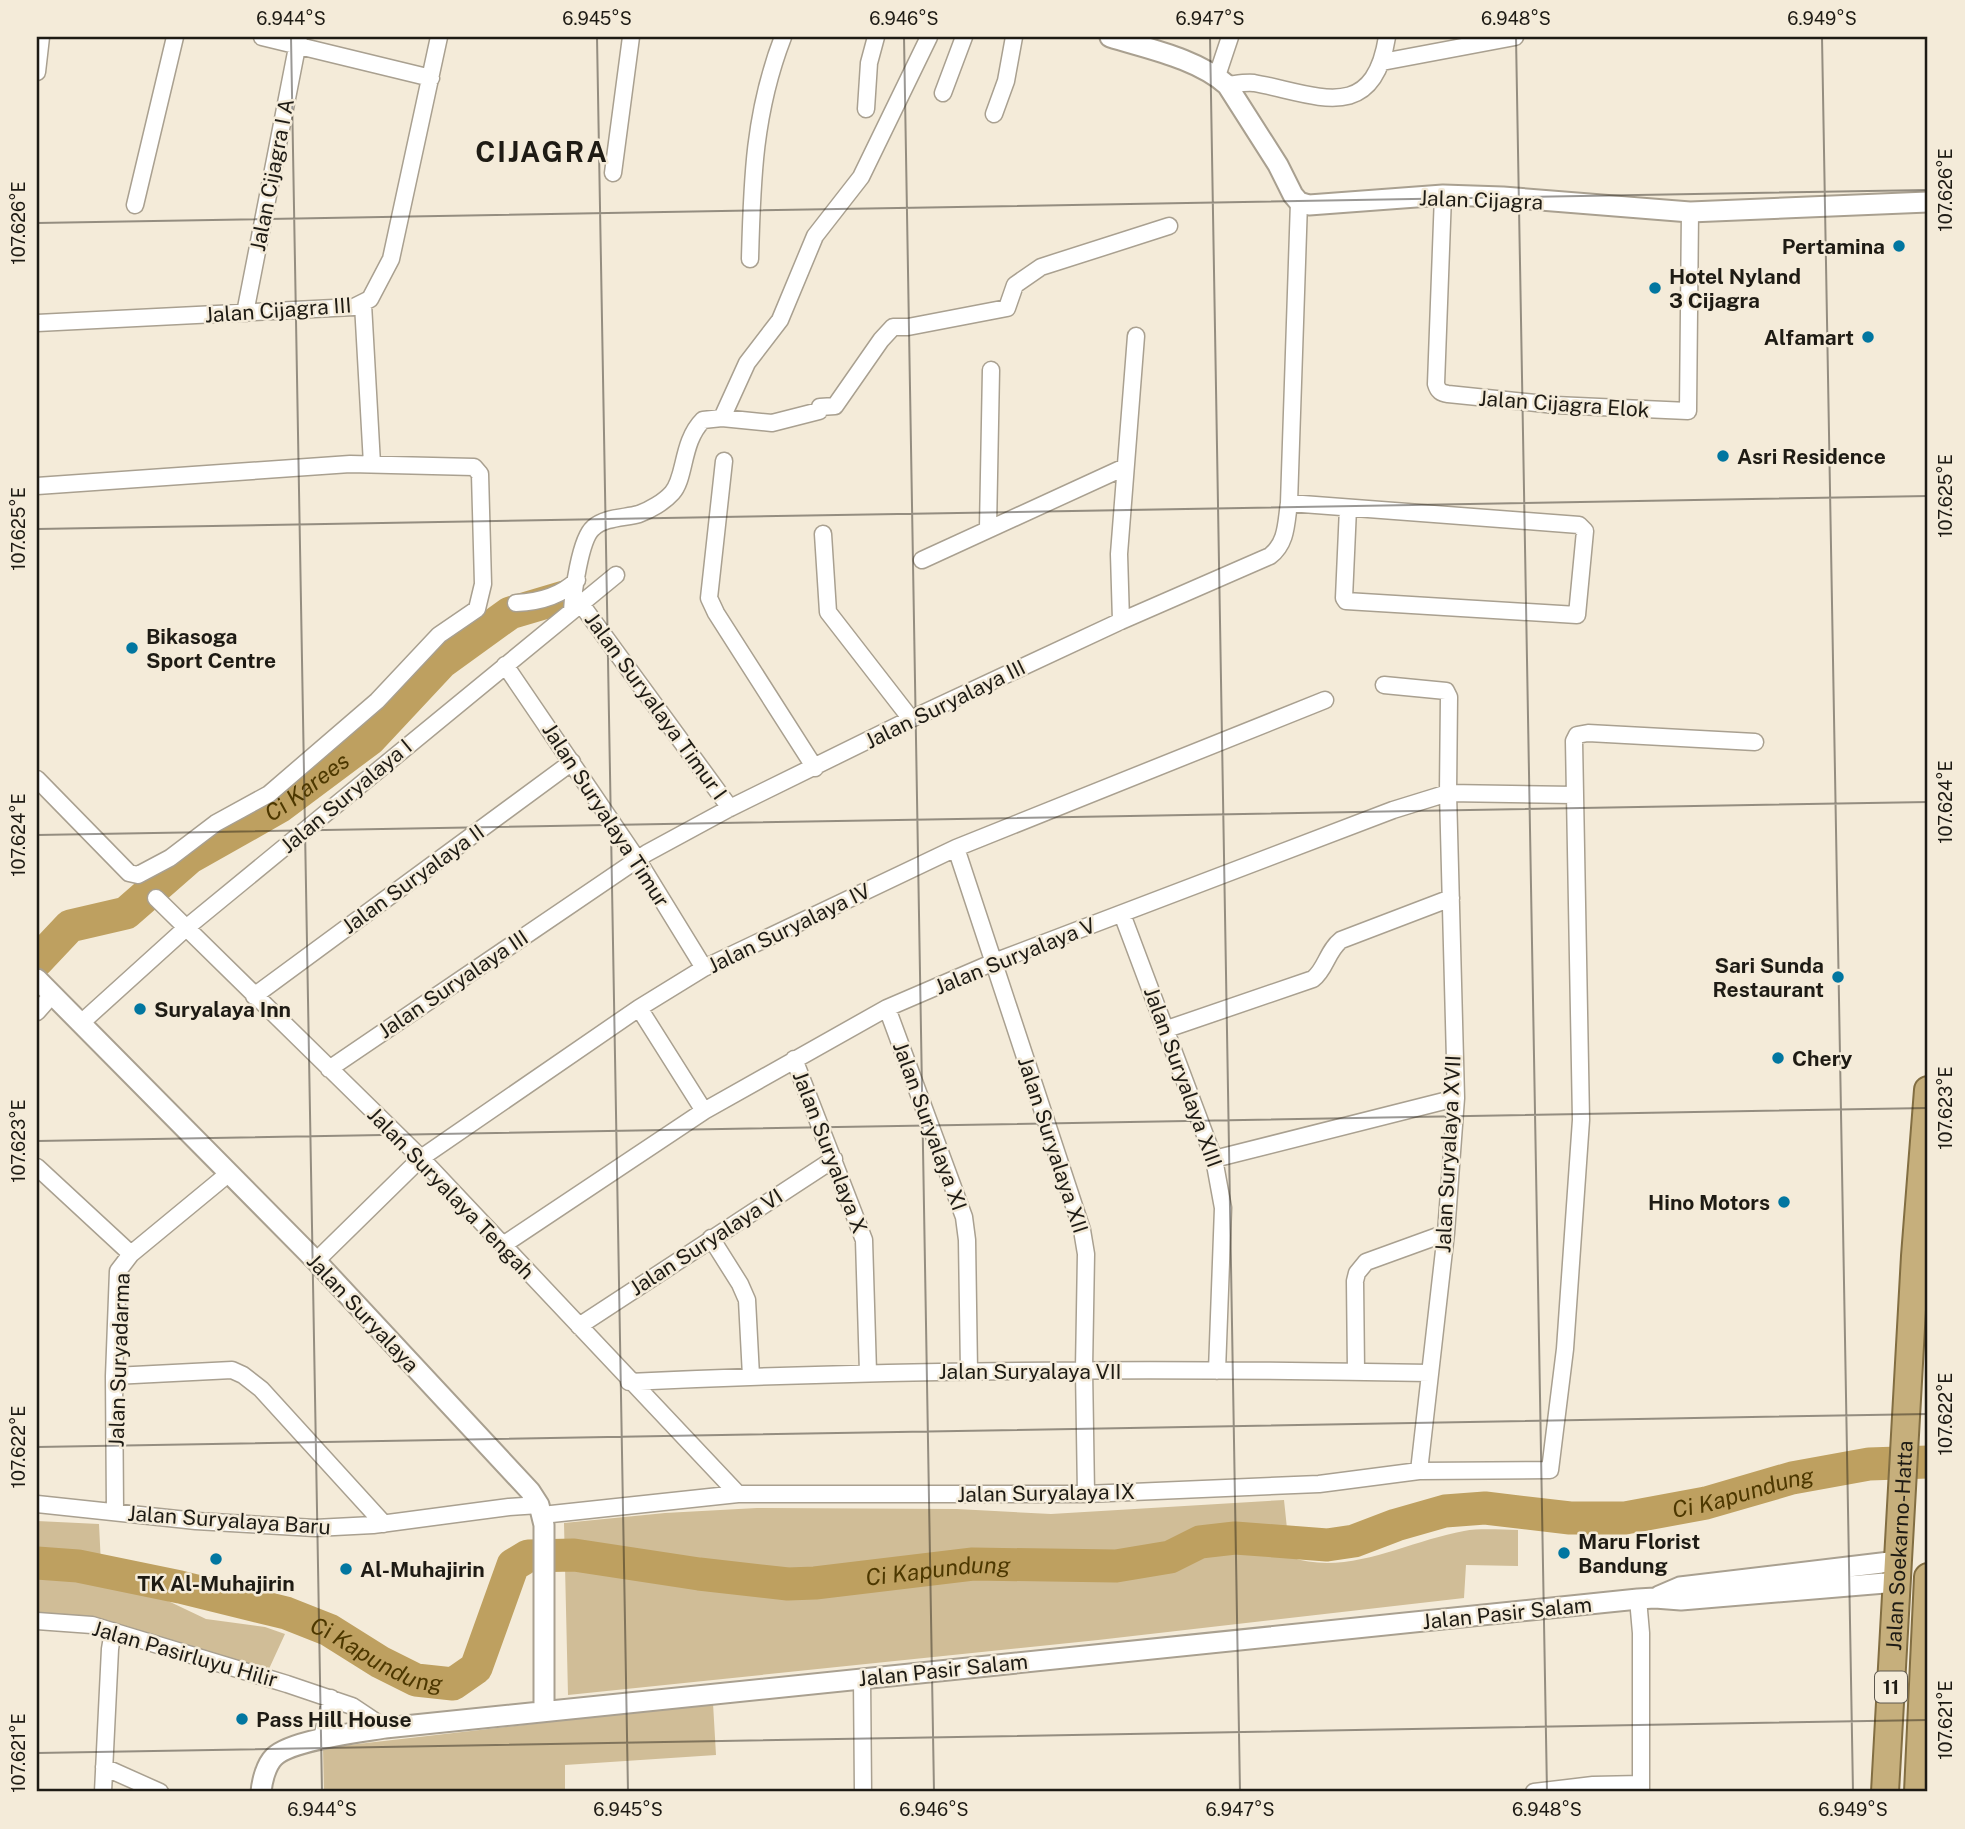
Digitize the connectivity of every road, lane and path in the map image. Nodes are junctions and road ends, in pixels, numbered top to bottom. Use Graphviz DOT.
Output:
graph roads {
  1 [pos="41,37"];
  2 [pos="175,37"];
  3 [pos="262,37"];
  4 [pos="439,37"];
  5 [pos="631,37"];
  6 [pos="783,37"];
  7 [pos="876,37"];
  8 [pos="929,37"];
  9 [pos="964,37"];
  10 [pos="1014,37"];
  11 [pos="1110,37"];
  12 [pos="1230,37"];
  13 [pos="1387,37"];
  14 [pos="1515,37"];
  15 [pos="298,41"];
  16 [pos="1382,62"];
  17 [pos="37,72"];
  18 [pos="431,78"];
  19 [pos="1222,80"];
  20 [pos="943,93"];
  21 [pos="866,109"];
  22 [pos="994,114"];
  23 [pos="613,173"];
  24 [pos="1294,194"];
  25 [pos="1443,195"];
  26 [pos="1928,202"];
  27 [pos="135,205"];
  28 [pos="1690,212"];
  29 [pos="1169,226"];
  30 [pos="750,259"];
  31 [pos="363,304"];
  32 [pos="245,313"];
  33 [pos="37,323"];
  34 [pos="1136,336"];
  35 [pos="990,370"];
  36 [pos="722,418"];
  37 [pos="724,461"];
  38 [pos="372,464"];
  39 [pos="1125,467"];
  40 [pos="37,486"];
  41 [pos="1289,503"];
  42 [pos="1348,508"];
  43 [pos="988,528"];
  44 [pos="823,534"];
  45 [pos="922,560"];
  46 [pos="616,575"];
  47 [pos="575,597"];
  48 [pos="516,603"];
  49 [pos="1121,621"];
  50 [pos="505,665"];
  51 [pos="1384,685"];
  52 [pos="1325,700"];
  53 [pos="911,719"];
  54 [pos="1755,742"];
  55 [pos="572,762"];
  56 [pos="815,768"];
  57 [pos="37,779"];
  58 [pos="1448,793"];
  59 [pos="1574,795"];
  60 [pos="730,808"];
  61 [pos="956,848"];
  62 [pos="637,859"];
  63 [pos="156,898"];
  64 [pos="1451,898"];
  65 [pos="1122,914"];
  66 [pos="186,929"];
  67 [pos="995,962"];
  68 [pos="704,968"];
  69 [pos="45,987"];
  70 [pos="254,996"];
  71 [pos="639,1008"];
  72 [pos="887,1008"];
  73 [pos="37,1012"];
  74 [pos="81,1023"];
  75 [pos="1167,1028"];
  76 [pos="794,1059"];
  77 [pos="329,1069"];
  78 [pos="1928,1090"];
  79 [pos="1456,1098"];
  80 [pos="704,1111"];
  81 [pos="421,1158"];
  82 [pos="834,1158"];
  83 [pos="1214,1159"];
  84 [pos="37,1167"];
  85 [pos="228,1174"];
  86 [pos="1446,1233"];
  87 [pos="711,1238"];
  88 [pos="503,1245"];
  89 [pos="131,1254"];
  90 [pos="316,1261"];
  91 [pos="579,1326"];
  92 [pos="1084,1369"];
  93 [pos="868,1371"];
  94 [pos="969,1371"];
  95 [pos="1217,1371"];
  96 [pos="1356,1371"];
  97 [pos="1430,1373"];
  98 [pos="114,1376"];
  99 [pos="751,1376"];
  100 [pos="629,1382"];
  101 [pos="1419,1471"];
  102 [pos="738,1494"];
  103 [pos="1086,1494"];
  104 [pos="37,1504"];
  105 [pos="115,1512"];
  106 [pos="542,1515"];
  107 [pos="384,1524"];
  108 [pos="1898,1571"];
  109 [pos="1928,1577"];
  110 [pos="1646,1598"];
  111 [pos="37,1621"];
  112 [pos="113,1631"];
  113 [pos="862,1678"];
  114 [pos="331,1698"];
  115 [pos="544,1711"];
  116 [pos="385,1728"];
  117 [pos="322,1738"];
  118 [pos="104,1767"];
  119 [pos="1641,1788"];
  120 [pos="103,1792"];
  121 [pos="160,1792"];
  122 [pos="261,1792"];
  123 [pos="863,1792"];
  124 [pos="1534,1792"];
  125 [pos="1885,1792"];
  126 [pos="1918,1792"];
  1 -- 17 [label="street"];
  2 -- 27 [label="street"];
  3 -- 15 [label="street"];
  4 -- 18 [label="street, Jalan Cijagra III"];
  5 -- 23 [label="street"];
  6 -- 30 [label="street"];
  7 -- 21 [label="street"];
  8 -- 36 [label="street"];
  9 -- 20 [label="street"];
  10 -- 22 [label="street"];
  11 -- 19 [label="street"];
  12 -- 19 [label="street"];
  13 -- 16 [label="street"];
  14 -- 16 [label="street"];
  15 -- 18 [label="street"];
  15 -- 32 [label="street, Jalan Cijagra I A"];
  16 -- 19 [label="street"];
  18 -- 31 [label="street, Jalan Cijagra III"];
  19 -- 24 [label="street"];
  24 -- 25 [label="street, Jalan Cijagra"];
  24 -- 41 [label="street, Jalan Suryalaya III"];
  25 -- 28 [label="street, Jalan Cijagra"];
  25 -- 28 [label="street, Jalan Cijagra Elok"];
  26 -- 28 [label="street, Jalan Cijagra"];
  29 -- 36 [label="street"];
  31 -- 32 [label="street, Jalan Cijagra III"];
  31 -- 38 [label="street"];
  32 -- 33 [label="street, Jalan Cijagra III"];
  34 -- 39 [label="street"];
  35 -- 43 [label="street"];
  36 -- 47 [label="street"];
  37 -- 56 [label="street"];
  38 -- 40 [label="street"];
  38 -- 57 [label="street"];
  39 -- 43 [label="street"];
  39 -- 49 [label="street"];
  41 -- 42 [label="street"];
  41 -- 49 [label="street, Jalan Suryalaya III"];
  42 -- 42 [label="street"];
  43 -- 45 [label="street"];
  44 -- 53 [label="street"];
  46 -- 47 [label="street, Jalan Suryalaya I"];
  47 -- 48 [label="street"];
  47 -- 50 [label="street, Jalan Suryalaya I"];
  47 -- 60 [label="street, Jalan Suryalaya Timur I"];
  49 -- 53 [label="street, Jalan Suryalaya III"];
  50 -- 55 [label="street, Jalan Suryalaya Timur"];
  50 -- 66 [label="street, Jalan Suryalaya I"];
  51 -- 58 [label="street, Jalan Suryalaya XVII"];
  52 -- 61 [label="street, Jalan Suryalaya IV"];
  53 -- 56 [label="street, Jalan Suryalaya III"];
  54 -- 59 [label="street"];
  55 -- 62 [label="street, Jalan Suryalaya Timur"];
  55 -- 70 [label="street, Jalan Suryalaya II"];
  56 -- 60 [label="street, Jalan Suryalaya III"];
  58 -- 59 [label="street, Jalan Suryalaya V"];
  58 -- 64 [label="street, Jalan Suryalaya XVII"];
  58 -- 65 [label="street, Jalan Suryalaya V"];
  59 -- 101 [label="street, Jalan Suryalaya IX"];
  60 -- 62 [label="street, Jalan Suryalaya III"];
  61 -- 67 [label="street, Jalan Suryalaya XII"];
  61 -- 68 [label="street, Jalan Suryalaya IV"];
  62 -- 68 [label="street, Jalan Suryalaya Timur"];
  62 -- 77 [label="street, Jalan Suryalaya III"];
  63 -- 66 [label="street, Jalan Suryalaya Tengah"];
  64 -- 75 [label="street"];
  64 -- 79 [label="street, Jalan Suryalaya XVII"];
  65 -- 67 [label="street, Jalan Suryalaya V"];
  65 -- 75 [label="street, Jalan Suryalaya XIII"];
  66 -- 70 [label="street, Jalan Suryalaya Tengah"];
  66 -- 74 [label="street, Jalan Suryalaya I"];
  67 -- 72 [label="street, Jalan Suryalaya V"];
  67 -- 92 [label="street, Jalan Suryalaya XII"];
  68 -- 71 [label="street, Jalan Suryalaya IV"];
  69 -- 73 [label="street"];
  69 -- 74 [label="street, Jalan Suryalaya"];
  70 -- 77 [label="street, Jalan Suryalaya Tengah"];
  71 -- 80 [label="street"];
  71 -- 81 [label="street, Jalan Suryalaya IV"];
  72 -- 76 [label="street, Jalan Suryalaya V"];
  72 -- 94 [label="street, Jalan Suryalaya XI"];
  74 -- 85 [label="street, Jalan Suryalaya"];
  75 -- 83 [label="street, Jalan Suryalaya XIII"];
  76 -- 80 [label="street, Jalan Suryalaya V"];
  76 -- 82 [label="street, Jalan Suryalaya X"];
  77 -- 81 [label="street, Jalan Suryalaya Tengah"];
  78 -- 108 [label="highway, Jalan Soekarno-Hatta / 11"];
  79 -- 83 [label="street"];
  79 -- 86 [label="street, Jalan Suryalaya XVII"];
  80 -- 88 [label="street, Jalan Suryalaya V"];
  81 -- 88 [label="street, Jalan Suryalaya Tengah"];
  81 -- 90 [label="street, Jalan Suryalaya IV"];
  82 -- 87 [label="street, Jalan Suryalaya VI"];
  82 -- 93 [label="street, Jalan Suryalaya X"];
  83 -- 95 [label="street, Jalan Suryalaya XIII"];
  84 -- 89 [label="street"];
  85 -- 89 [label="street, Jalan Suryadarma"];
  85 -- 90 [label="street, Jalan Suryalaya"];
  86 -- 96 [label="street"];
  86 -- 97 [label="street, Jalan Suryalaya XVII"];
  87 -- 91 [label="street, Jalan Suryalaya VI"];
  87 -- 99 [label="street"];
  88 -- 91 [label="street, Jalan Suryalaya Tengah"];
  89 -- 98 [label="street, Jalan Suryadarma"];
  90 -- 106 [label="street, Jalan Suryalaya"];
  91 -- 100 [label="street, Jalan Suryalaya Tengah"];
  92 -- 94 [label="street, Jalan Suryalaya VII"];
  92 -- 95 [label="street, Jalan Suryalaya VII"];
  92 -- 103 [label="street, Jalan Suryalaya XII"];
  93 -- 94 [label="street, Jalan Suryalaya VII"];
  93 -- 99 [label="street, Jalan Suryalaya VII"];
  95 -- 96 [label="street, Jalan Suryalaya VII"];
  96 -- 97 [label="street, Jalan Suryalaya VII"];
  97 -- 101 [label="street, Jalan Suryalaya XVII"];
  98 -- 105 [label="street, Jalan Suryadarma"];
  98 -- 107 [label="street"];
  99 -- 100 [label="street, Jalan Suryalaya VII"];
  100 -- 102 [label="street, Jalan Suryalaya Tengah"];
  101 -- 103 [label="street, Jalan Suryalaya IX"];
  102 -- 103 [label="street, Jalan Suryalaya IX"];
  102 -- 106 [label="street, Jalan Suryalaya IX"];
  104 -- 105 [label="street, Jalan Suryalaya Baru"];
  105 -- 107 [label="street, Jalan Suryalaya Baru"];
  106 -- 107 [label="street, Jalan Suryalaya Baru"];
  106 -- 115 [label="street"];
  108 -- 110 [label="street, Jalan Pasir Salam"];
  108 -- 125 [label="highway, Jalan Soekarno-Hatta / 11"];
  109 -- 126 [label="highway, Jalan Soekarno-Hatta / 11"];
  110 -- 113 [label="street, Jalan Pasir Salam"];
  110 -- 119 [label="street"];
  111 -- 112 [label="street, Jalan Pasirluyu Hilir"];
  112 -- 114 [label="street, Jalan Pasirluyu Hilir"];
  112 -- 118 [label="street"];
  113 -- 115 [label="street, Jalan Pasir Salam"];
  113 -- 123 [label="street"];
  114 -- 116 [label="street, Jalan Pasirluyu Hilir"];
  114 -- 117 [label="street"];
  115 -- 116 [label="street, Jalan Pasir Salam"];
  116 -- 117 [label="street, Jalan Pasir Salam"];
  117 -- 122 [label="street, Jalan Pasir Salam"];
  118 -- 120 [label="street"];
  118 -- 121 [label="street"];
  119 -- 124 [label="street"];
}
